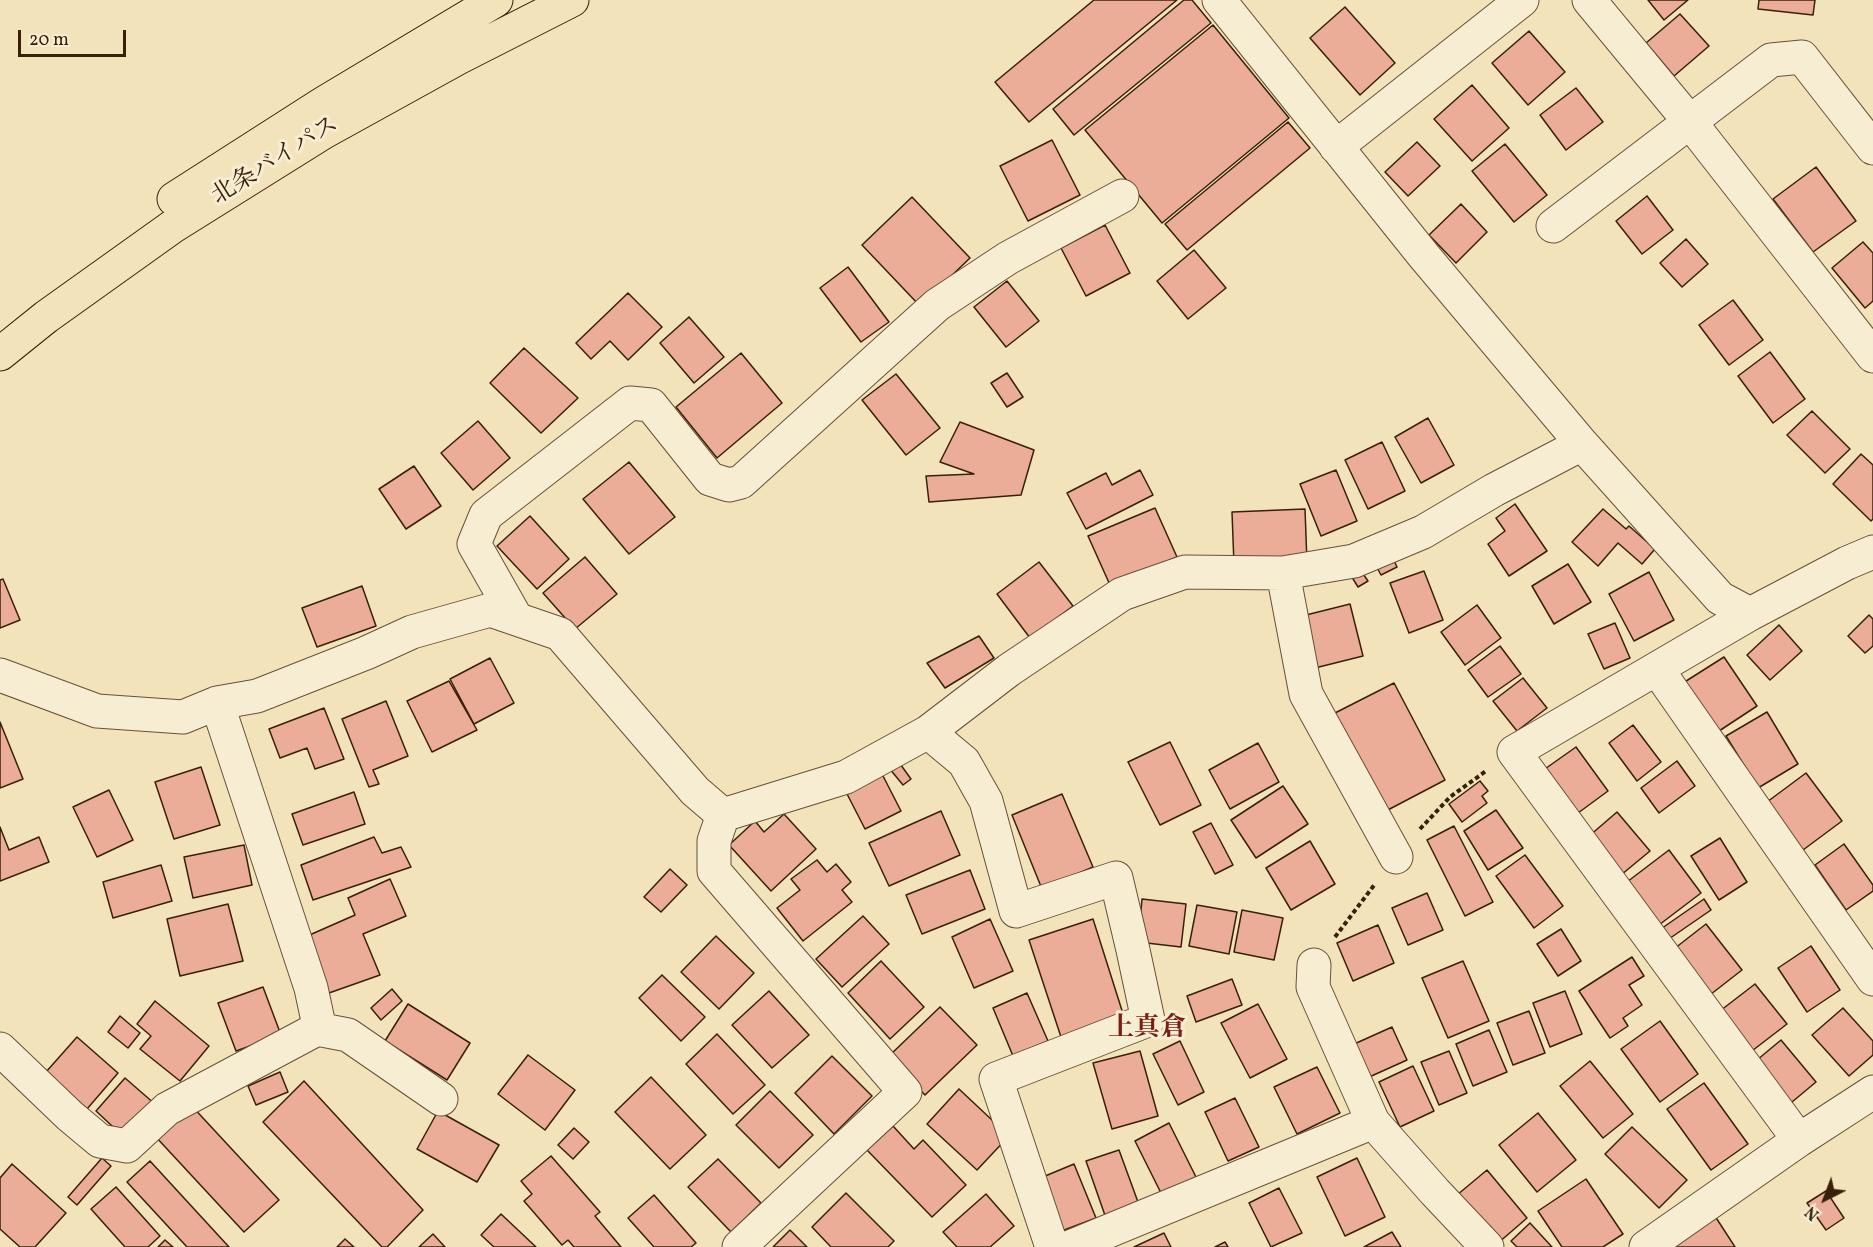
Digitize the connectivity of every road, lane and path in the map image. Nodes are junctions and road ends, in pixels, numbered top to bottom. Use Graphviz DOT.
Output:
graph roads {
  1 [pos="496,0"];
  2 [pos="572,0"];
  3 [pos="1219,0"];
  4 [pos="1522,0"];
  5 [pos="1589,0"];
  6 [pos="1690,122"];
  7 [pos="1336,147"];
  8 [pos="1873,148"];
  9 [pos="1122,196"];
  10 [pos="1552,226"];
  11 [pos="0,330"];
  12 [pos="0,354"];
  13 [pos="1873,356"];
  14 [pos="1582,444"];
  15 [pos="1873,552"];
  16 [pos="1283,573"];
  17 [pos="1750,614"];
  18 [pos="516,618"];
  19 [pos="1657,669"];
  20 [pos="0,675"];
  21 [pos="217,703"];
  22 [pos="928,732"];
  23 [pos="723,816"];
  24 [pos="1396,857"];
  25 [pos="1314,965"];
  26 [pos="1873,979"];
  27 [pos="320,1030"];
  28 [pos="0,1049"];
  29 [pos="1873,1092"];
  30 [pos="441,1099"];
  31 [pos="1373,1122"];
  32 [pos="1799,1140"];
  33 [pos="740,1247"];
  34 [pos="1052,1247"];
  35 [pos="1070,1247"];
  36 [pos="1486,1247"];
  37 [pos="1646,1247"];
  1 -- 11 [label="highway, 北条バイパス"];
  2 -- 12 [label="highway, 北条バイパス"];
  3 -- 7 [label="street"];
  4 -- 7 [label="street"];
  5 -- 6 [label="street"];
  6 -- 8 [label="street"];
  6 -- 10 [label="street"];
  6 -- 13 [label="street"];
  7 -- 14 [label="street"];
  9 -- 18 [label="street"];
  14 -- 16 [label="street"];
  14 -- 17 [label="street"];
  15 -- 17 [label="street"];
  16 -- 22 [label="street"];
  16 -- 24 [label="street"];
  17 -- 19 [label="street"];
  18 -- 21 [label="street"];
  18 -- 23 [label="street"];
  19 -- 26 [label="street"];
  19 -- 32 [label="street"];
  20 -- 21 [label="street"];
  21 -- 27 [label="street"];
  22 -- 23 [label="street"];
  22 -- 34 [label="street"];
  23 -- 33 [label="street"];
  25 -- 31 [label="street"];
  27 -- 28 [label="street"];
  27 -- 30 [label="street"];
  29 -- 32 [label="street"];
  31 -- 35 [label="street"];
  31 -- 36 [label="street"];
  32 -- 37 [label="street"];
}
